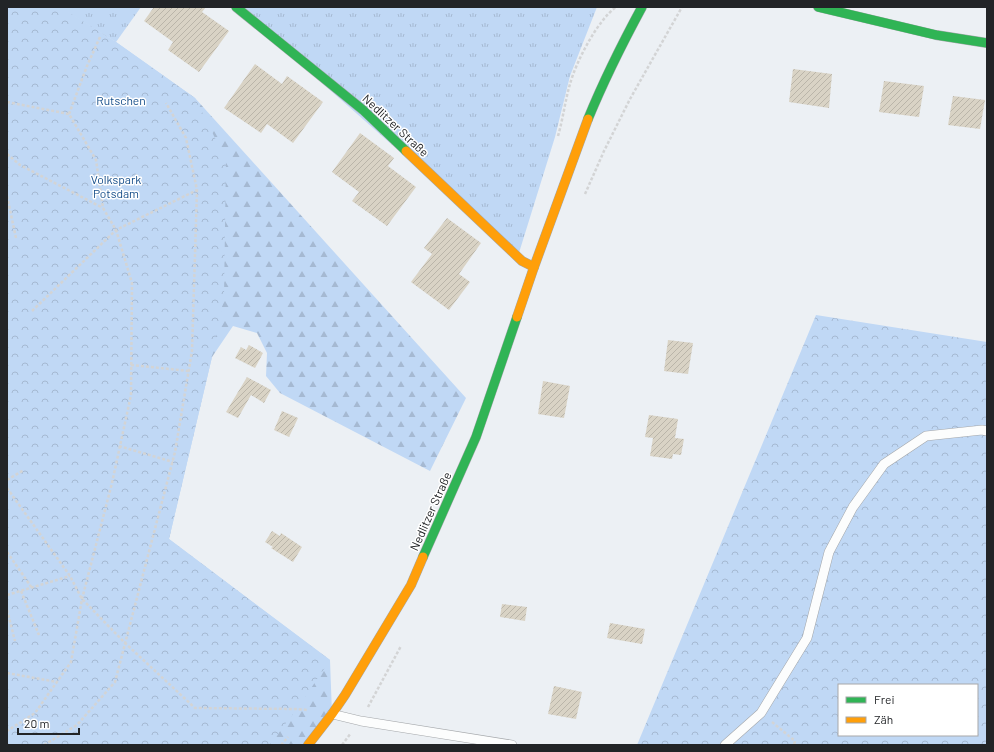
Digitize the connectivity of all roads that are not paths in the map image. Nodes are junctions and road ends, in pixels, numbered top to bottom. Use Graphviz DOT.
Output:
graph roads {
  1 [pos="236,7"];
  2 [pos="642,7"];
  3 [pos="818,7"];
  4 [pos="987,43"];
  5 [pos="534,267"];
  6 [pos="987,431"];
  7 [pos="332,714"];
  8 [pos="308,745"];
  9 [pos="512,745"];
  10 [pos="725,745"];
  1 -- 5 [label="main road, Nedlitzer Straße"];
  2 -- 5 [label="main road, Nedlitzer Straße"];
  3 -- 4 [label="main road"];
  5 -- 7 [label="main road, Nedlitzer Straße"];
  6 -- 10 [label="lane"];
  7 -- 8 [label="main road, Nedlitzer Straße"];
  7 -- 9 [label="lane"];
}
